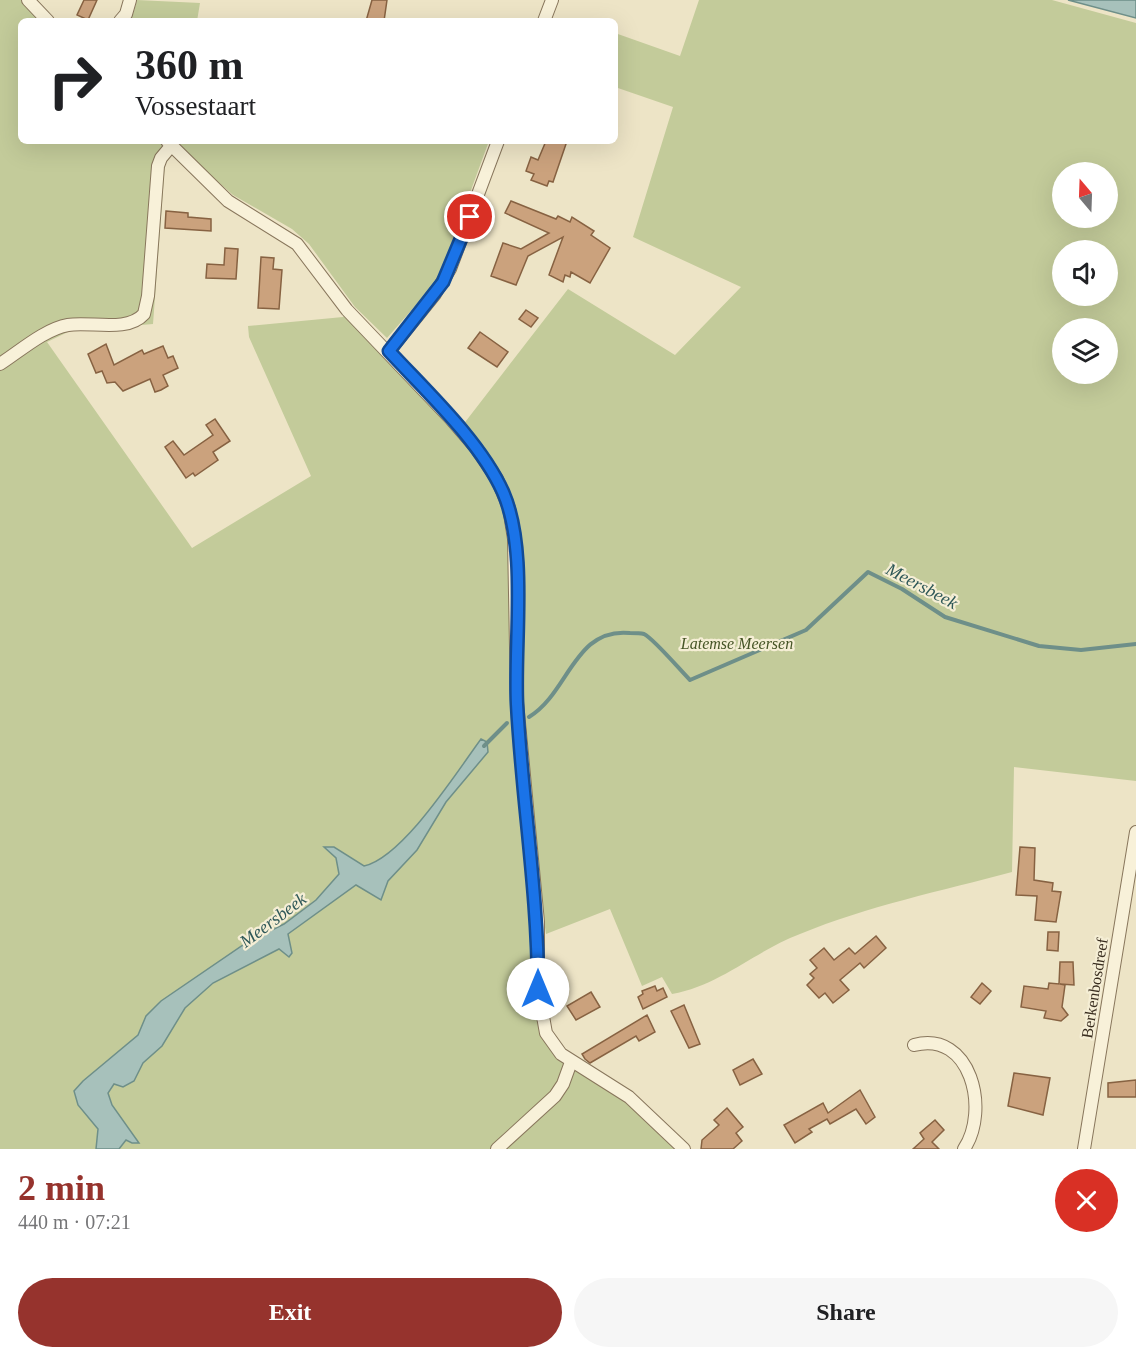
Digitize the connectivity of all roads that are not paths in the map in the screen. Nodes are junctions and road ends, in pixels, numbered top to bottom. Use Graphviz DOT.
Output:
graph roads {
  1 [pos="28,0"];
  2 [pos="130,0"];
  3 [pos="552,0"];
  4 [pos="45,18"];
  5 [pos="121,18"];
  6 [pos="545,18"];
  7 [pos="168,144"];
  8 [pos="170,144"];
  9 [pos="497,144"];
  10 [pos="389,351"];
  11 [pos="0,364"];
  12 [pos="1136,832"];
  13 [pos="914,1045"];
  14 [pos="571,1062"];
  15 [pos="497,1149"];
  16 [pos="684,1149"];
  17 [pos="964,1149"];
  18 [pos="1084,1149"];
  1 -- 4 [label="street"];
  2 -- 5 [label="street"];
  3 -- 6 [label="street"];
  7 -- 11 [label="street"];
  8 -- 10 [label="street"];
  9 -- 10 [label="street"];
  10 -- 14 [label="street"];
  12 -- 18 [label="street, Berkenbosdreef"];
  13 -- 17 [label="street"];
  14 -- 15 [label="street"];
  14 -- 16 [label="street"];
}
